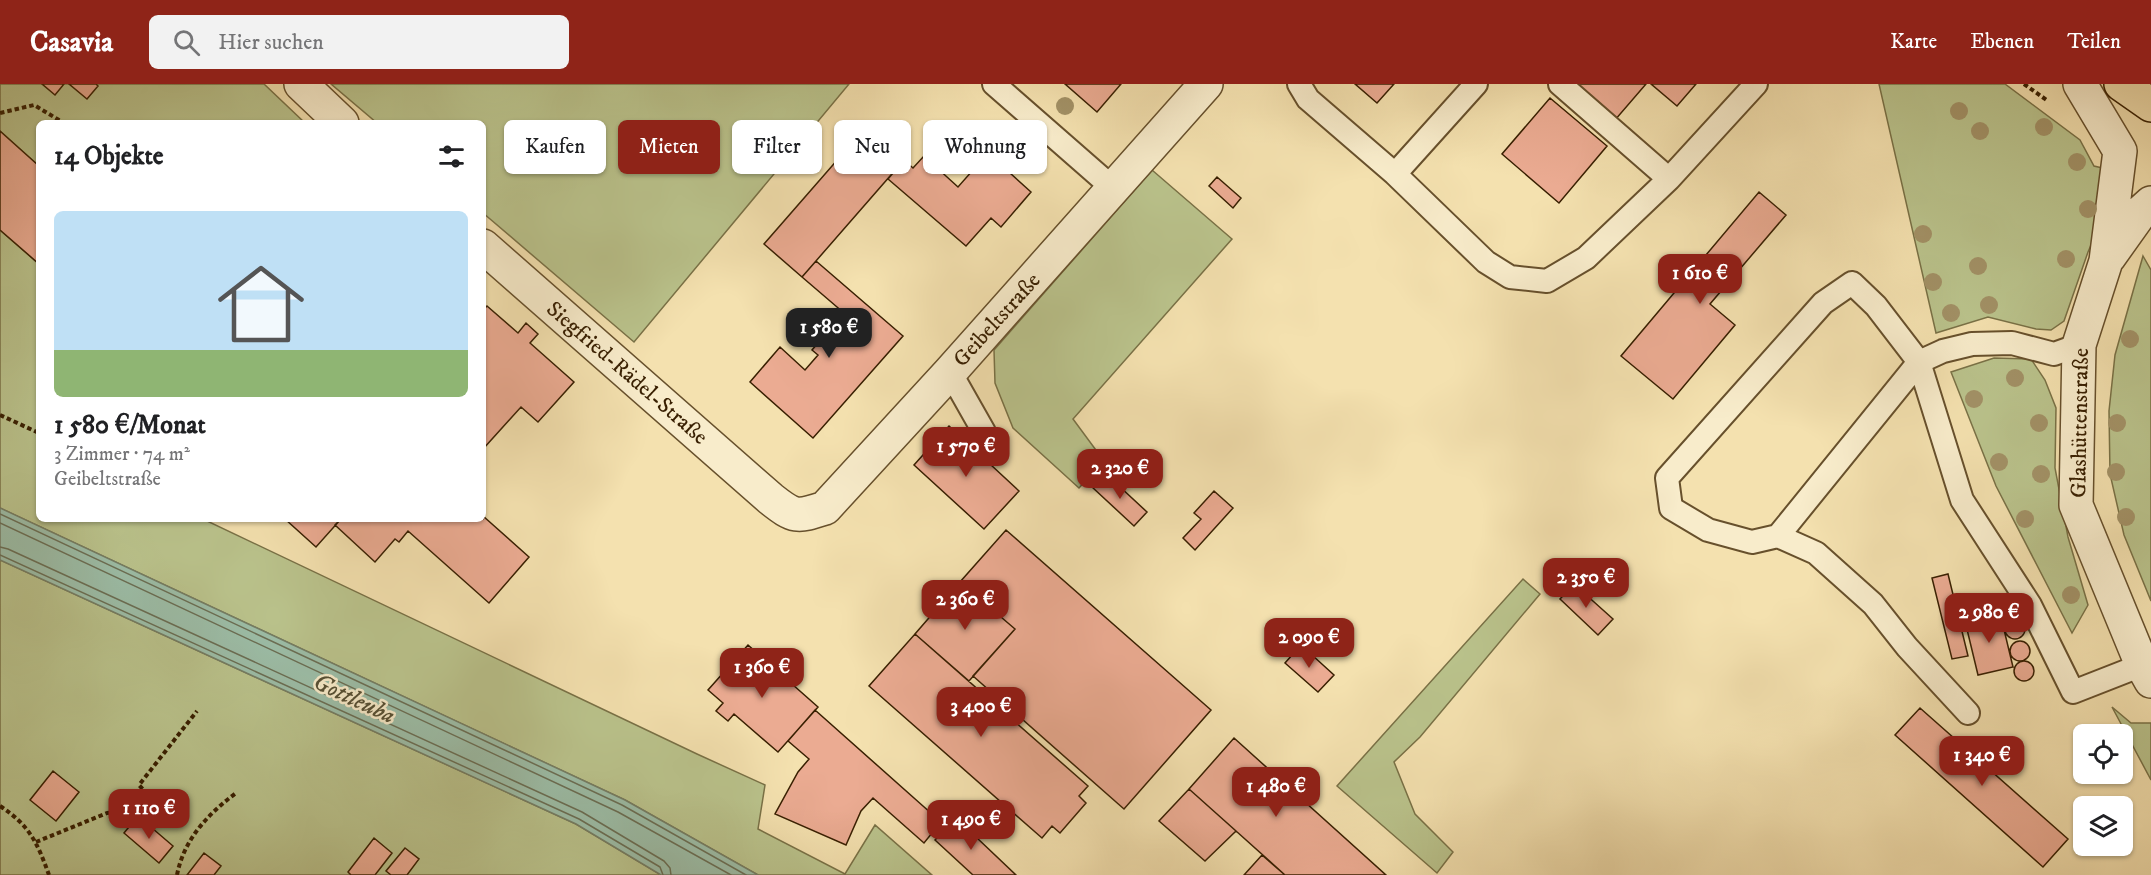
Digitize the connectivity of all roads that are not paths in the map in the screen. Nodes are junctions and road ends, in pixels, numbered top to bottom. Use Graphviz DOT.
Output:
graph roads {
  1 [pos="301,84"];
  2 [pos="994,84"];
  3 [pos="1206,84"];
  4 [pos="1299,84"];
  5 [pos="1476,84"];
  6 [pos="1560,84"];
  7 [pos="1756,84"];
  8 [pos="2080,84"];
  9 [pos="2121,84"];
  10 [pos="2151,105"];
  11 [pos="339,120"];
  12 [pos="1395,174"];
  13 [pos="1669,179"];
  14 [pos="1114,189"];
  15 [pos="2151,203"];
  16 [pos="486,249"];
  17 [pos="2106,261"];
  18 [pos="2079,345"];
  19 [pos="1919,362"];
  20 [pos="950,372"];
  21 [pos="984,432"];
  22 [pos="771,499"];
  23 [pos="1778,536"];
  24 [pos="2147,673"];
  25 [pos="1968,713"];
  1 -- 11 [label="street"];
  2 -- 14 [label="lane"];
  3 -- 14 [label="street, Geibeltstraße"];
  4 -- 12 [label="lane"];
  5 -- 12 [label="lane"];
  6 -- 13 [label="lane"];
  7 -- 13 [label="lane"];
  8 -- 17 [label="street, Glashüttenstraße"];
  9 -- 10 [label="main road"];
  12 -- 13 [label="lane"];
  14 -- 20 [label="street, Geibeltstraße"];
  15 -- 17 [label="street, Glashüttenstraße"];
  16 -- 22 [label="street, Siegfried-Rädel-Straße"];
  17 -- 18 [label="street, Glashüttenstraße"];
  18 -- 19 [label="lane"];
  18 -- 24 [label="street, Glashüttenstraße"];
  19 -- 23 [label="lane"];
  19 -- 23 [label="lane"];
  19 -- 24 [label="lane"];
  20 -- 21 [label="lane"];
  20 -- 22 [label="street, Geibeltstraße"];
  23 -- 25 [label="lane"];
}
